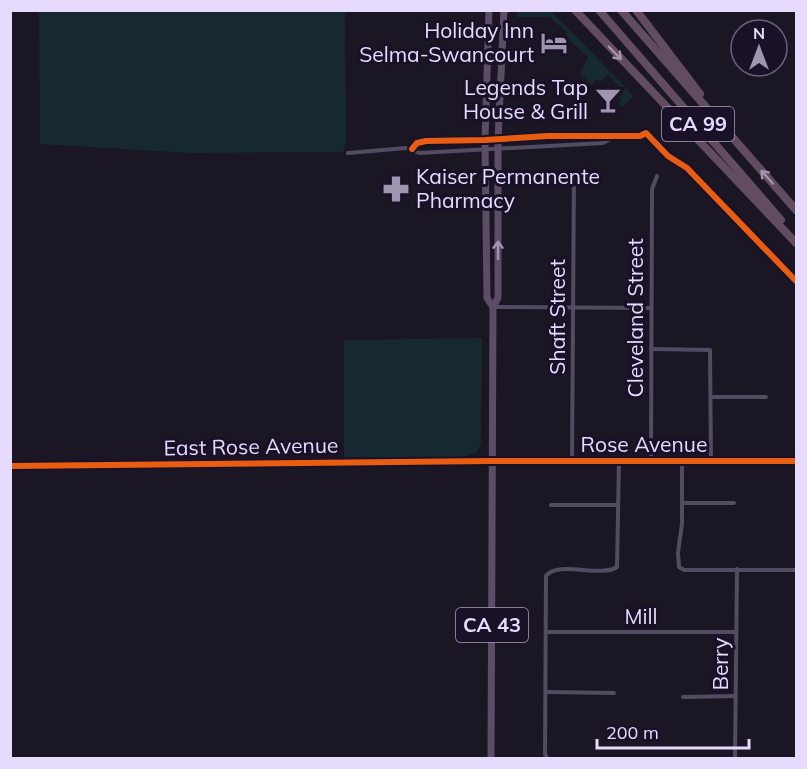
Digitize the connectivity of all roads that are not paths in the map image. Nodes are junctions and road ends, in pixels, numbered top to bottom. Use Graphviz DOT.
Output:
graph roads {
  1 [pos="489,10"];
  2 [pos="575,10"];
  3 [pos="599,10"];
  4 [pos="621,10"];
  5 [pos="636,10"];
  6 [pos="504,11"];
  7 [pos="617,136"];
  8 [pos="498,139"];
  9 [pos="485,140"];
  10 [pos="737,143"];
  11 [pos="412,149"];
  12 [pos="498,149"];
  13 [pos="485,150"];
  14 [pos="348,153"];
  15 [pos="574,172"];
  16 [pos="657,176"];
  17 [pos="796,210"];
  18 [pos="796,238"];
  19 [pos="796,243"];
  20 [pos="796,281"];
  21 [pos="493,307"];
  22 [pos="573,308"];
  23 [pos="651,308"];
  24 [pos="651,350"];
  25 [pos="711,396"];
  26 [pos="766,397"];
  27 [pos="491,461"];
  28 [pos="651,461"];
  29 [pos="711,461"];
  30 [pos="796,461"];
  31 [pos="572,462"];
  32 [pos="619,462"];
  33 [pos="682,462"];
  34 [pos="10,466"];
  35 [pos="682,503"];
  36 [pos="734,503"];
  37 [pos="551,505"];
  38 [pos="618,505"];
  39 [pos="737,569"];
  40 [pos="796,570"];
  41 [pos="546,632"];
  42 [pos="736,632"];
  43 [pos="546,692"];
  44 [pos="614,693"];
  45 [pos="736,696"];
  46 [pos="683,697"];
  47 [pos="491,759"];
  48 [pos="547,759"];
  49 [pos="735,759"];
  1 -- 9 [label="main road, CA 43"];
  2 -- 19 [label="highway, one-way"];
  3 -- 18 [label="highway, CA 99"];
  4 -- 10 [label="highway, CA 99"];
  5 -- 10 [label="highway"];
  6 -- 8 [label="main road, CA 43"];
  7 -- 8 [label="street"];
  7 -- 12 [label="street"];
  7 -- 20 [label="street"];
  8 -- 9 [label="street"];
  8 -- 12 [label="main road, CA 43"];
  9 -- 11 [label="street"];
  9 -- 13 [label="main road, CA 43"];
  17 -- 10 [label="highway, CA 99, one-way"];
  11 -- 13 [label="street"];
  11 -- 14 [label="street"];
  12 -- 13 [label="street"];
  21 -- 12 [label="main road, CA 43, one-way"];
  13 -- 21 [label="main road, CA 43"];
  15 -- 22 [label="street, Shaft Street"];
  16 -- 23 [label="street, Cleveland Street"];
  21 -- 22 [label="street"];
  21 -- 27 [label="main road, CA 43"];
  22 -- 23 [label="street"];
  22 -- 31 [label="street, Shaft Street"];
  23 -- 24 [label="street, Cleveland Street"];
  24 -- 25 [label="street"];
  24 -- 28 [label="street, Cleveland Street"];
  25 -- 26 [label="street"];
  25 -- 29 [label="street"];
  27 -- 31 [label="street, Rose Avenue"];
  27 -- 34 [label="street, East Rose Avenue"];
  27 -- 47 [label="main road, CA 43"];
  28 -- 32 [label="street, Rose Avenue"];
  28 -- 33 [label="street, Rose Avenue"];
  29 -- 30 [label="street, Rose Avenue"];
  29 -- 33 [label="street, Rose Avenue"];
  31 -- 32 [label="street, Rose Avenue"];
  32 -- 38 [label="street"];
  33 -- 35 [label="street"];
  35 -- 36 [label="street"];
  35 -- 39 [label="street"];
  37 -- 38 [label="street"];
  38 -- 41 [label="street"];
  39 -- 40 [label="street"];
  39 -- 42 [label="street, Berry"];
  41 -- 42 [label="street, Mill"];
  41 -- 43 [label="street"];
  42 -- 45 [label="street, Berry"];
  43 -- 44 [label="street"];
  43 -- 48 [label="street"];
  45 -- 46 [label="street"];
  45 -- 49 [label="street, Berry"];
}
